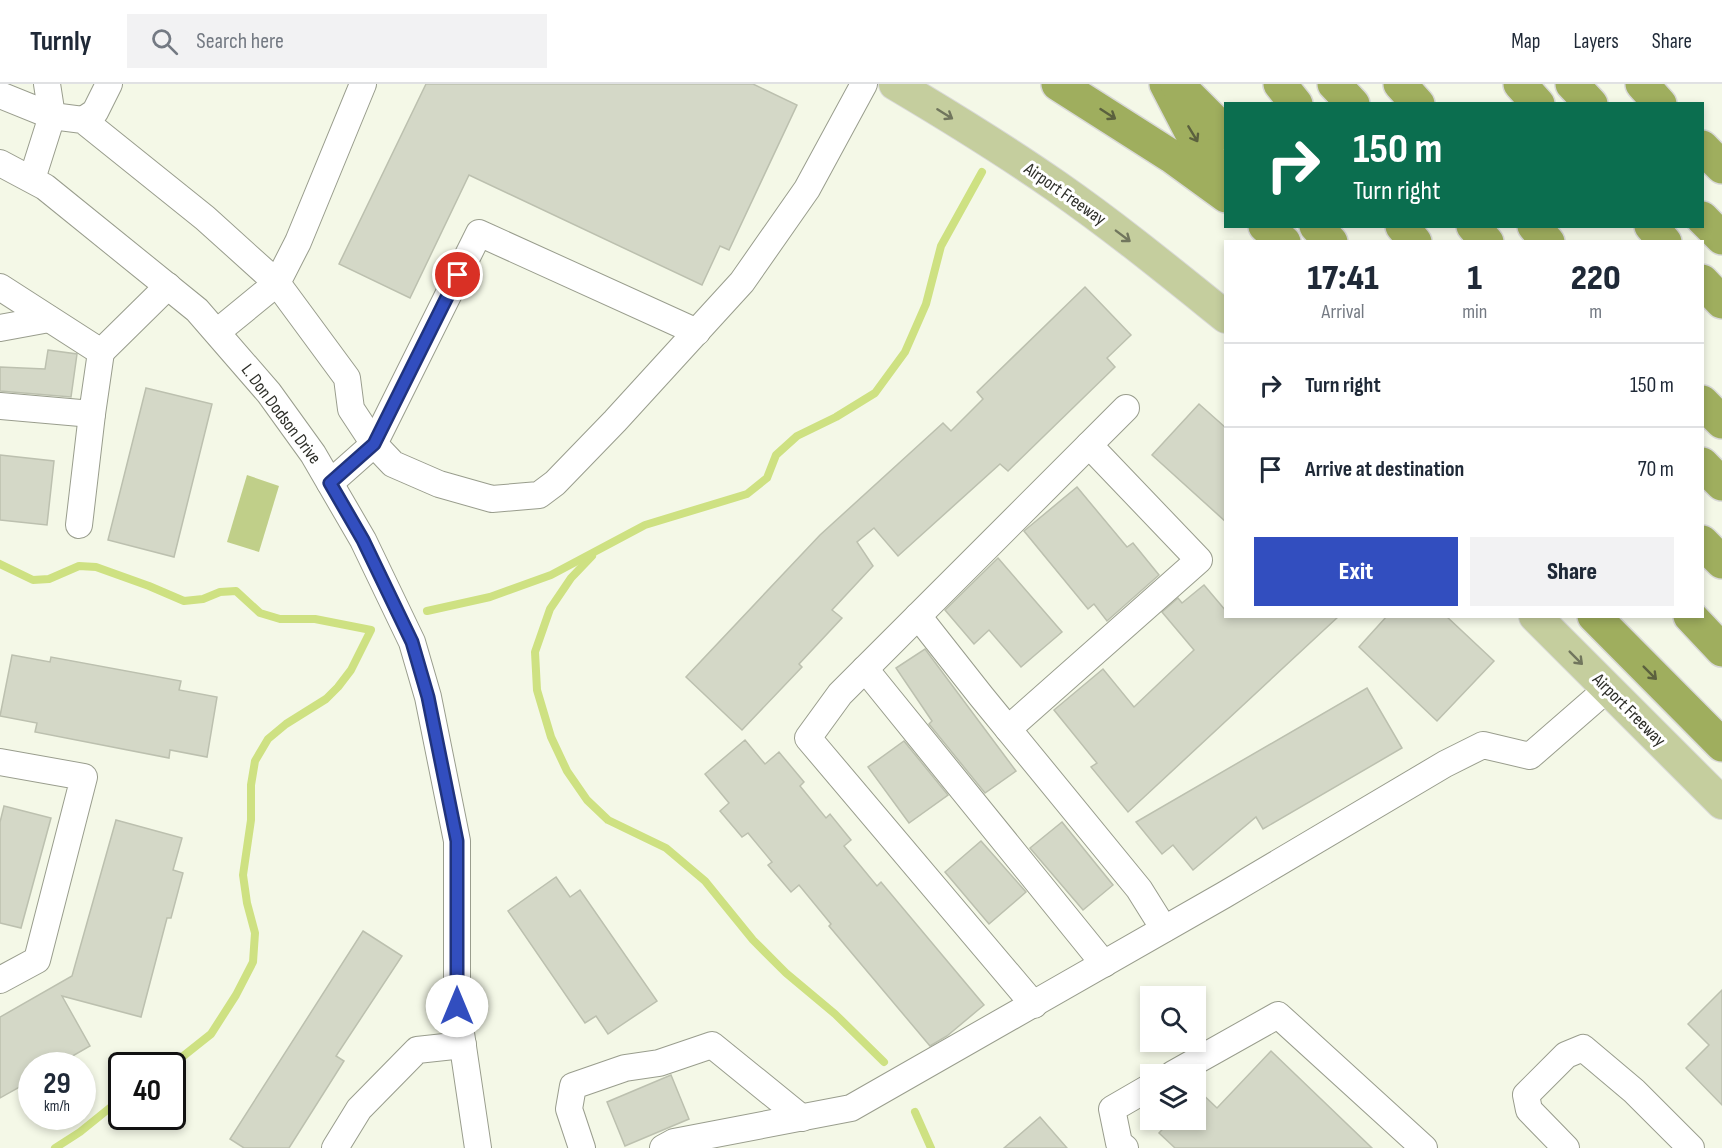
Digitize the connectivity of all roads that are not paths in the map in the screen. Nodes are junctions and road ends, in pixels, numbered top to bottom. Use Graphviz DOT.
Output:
graph roads {
  1 [pos="47,84"];
  2 [pos="109,84"];
  3 [pos="363,84"];
  4 [pos="864,84"];
  5 [pos="895,84"];
  6 [pos="1058,84"];
  7 [pos="1166,84"];
  8 [pos="1177,84"];
  9 [pos="1280,84"];
  10 [pos="1334,84"];
  11 [pos="1400,84"];
  12 [pos="1520,84"];
  13 [pos="1572,84"];
  14 [pos="1642,84"];
  15 [pos="0,95"];
  16 [pos="1294,102"];
  17 [pos="1351,102"];
  18 [pos="1416,102"];
  19 [pos="1536,102"];
  20 [pos="1589,102"];
  21 [pos="1658,102"];
  22 [pos="52,116"];
  23 [pos="83,120"];
  24 [pos="1224,131"];
  25 [pos="1704,149"];
  26 [pos="0,164"];
  27 [pos="1722,167"];
  28 [pos="1224,177"];
  29 [pos="32,179"];
  30 [pos="1224,195"];
  31 [pos="1704,220"];
  32 [pos="1267,228"];
  33 [pos="1318,228"];
  34 [pos="1404,228"];
  35 [pos="1475,228"];
  36 [pos="1536,228"];
  37 [pos="1653,228"];
  38 [pos="1722,238"];
  39 [pos="1282,240"];
  40 [pos="1329,240"];
  41 [pos="1413,240"];
  42 [pos="1485,240"];
  43 [pos="1546,240"];
  44 [pos="1663,240"];
  45 [pos="277,283"];
  46 [pos="1704,284"];
  47 [pos="168,286"];
  48 [pos="0,287"];
  49 [pos="1722,302"];
  50 [pos="1224,315"];
  51 [pos="50,319"];
  52 [pos="0,328"];
  53 [pos="217,332"];
  54 [pos="697,332"];
  55 [pos="101,352"];
  56 [pos="1704,404"];
  57 [pos="0,406"];
  58 [pos="1126,408"];
  59 [pos="93,414"];
  60 [pos="1722,422"];
  61 [pos="374,444"];
  62 [pos="1089,445"];
  63 [pos="1704,466"];
  64 [pos="330,483"];
  65 [pos="1722,484"];
  66 [pos="78,525"];
  67 [pos="1704,544"];
  68 [pos="1722,562"];
  69 [pos="918,616"];
  70 [pos="1537,618"];
  71 [pos="1596,618"];
  72 [pos="1690,619"];
  73 [pos="1722,650"];
  74 [pos="865,669"];
  75 [pos="1607,689"];
  76 [pos="1008,729"];
  77 [pos="1722,745"];
  78 [pos="0,762"];
  79 [pos="1722,803"];
  80 [pos="1164,929"];
  81 [pos="1104,964"];
  82 [pos="0,980"];
  83 [pos="1034,1005"];
  84 [pos="463,1045"];
  85 [pos="1191,1064"];
  86 [pos="1140,1093"];
  87 [pos="802,1118"];
  88 [pos="335,1148"];
  89 [pos="478,1148"];
  90 [pos="582,1148"];
  91 [pos="663,1148"];
  92 [pos="1125,1148"];
  93 [pos="1424,1148"];
  94 [pos="1566,1148"];
  95 [pos="1691,1148"];
  1 -- 22 [label="street"];
  2 -- 23 [label="street"];
  3 -- 45 [label="street"];
  4 -- 54 [label="street"];
  5 -- 50 [label="main road, Airport Freeway, one-way"];
  6 -- 30 [label="highway, one-way"];
  7 -- 28 [label="highway, one-way"];
  8 -- 24 [label="highway"];
  9 -- 16 [label="highway"];
  10 -- 17 [label="highway"];
  11 -- 18 [label="highway"];
  12 -- 19 [label="highway"];
  13 -- 20 [label="highway"];
  14 -- 21 [label="highway"];
  15 -- 22 [label="street"];
  22 -- 23 [label="street"];
  22 -- 29 [label="street"];
  23 -- 45 [label="street"];
  25 -- 27 [label="highway"];
  26 -- 29 [label="street, L. Don Dodson Drive"];
  29 -- 47 [label="street, L. Don Dodson Drive"];
  31 -- 38 [label="highway"];
  32 -- 39 [label="highway"];
  33 -- 40 [label="highway"];
  34 -- 41 [label="highway"];
  35 -- 42 [label="highway"];
  36 -- 43 [label="highway"];
  37 -- 44 [label="highway"];
  45 -- 53 [label="street"];
  45 -- 61 [label="street"];
  46 -- 49 [label="highway"];
  47 -- 53 [label="street, L. Don Dodson Drive"];
  47 -- 55 [label="street"];
  48 -- 51 [label="street"];
  51 -- 52 [label="street"];
  51 -- 55 [label="street"];
  53 -- 64 [label="street, L. Don Dodson Drive"];
  54 -- 61 [label="street"];
  54 -- 61 [label="street"];
  55 -- 59 [label="street"];
  56 -- 60 [label="highway"];
  57 -- 59 [label="street"];
  58 -- 62 [label="street"];
  59 -- 66 [label="street"];
  61 -- 64 [label="street"];
  62 -- 69 [label="street"];
  62 -- 76 [label="street"];
  63 -- 65 [label="highway"];
  64 -- 84 [label="street, L. Don Dodson Drive"];
  67 -- 68 [label="highway"];
  69 -- 74 [label="street"];
  69 -- 76 [label="street"];
  70 -- 75 [label="main road, Airport Freeway, one-way"];
  71 -- 77 [label="highway, one-way"];
  72 -- 73 [label="highway"];
  74 -- 81 [label="street"];
  74 -- 83 [label="street"];
  75 -- 79 [label="main road, Airport Freeway"];
  75 -- 80 [label="street"];
  76 -- 80 [label="street"];
  78 -- 82 [label="street"];
  80 -- 81 [label="street"];
  81 -- 83 [label="street"];
  83 -- 87 [label="street"];
  84 -- 88 [label="street"];
  84 -- 89 [label="street, L. Don Dodson Drive"];
  85 -- 93 [label="street"];
  86 -- 92 [label="street"];
  87 -- 90 [label="street"];
  87 -- 91 [label="street"];
  94 -- 95 [label="street"];
}
